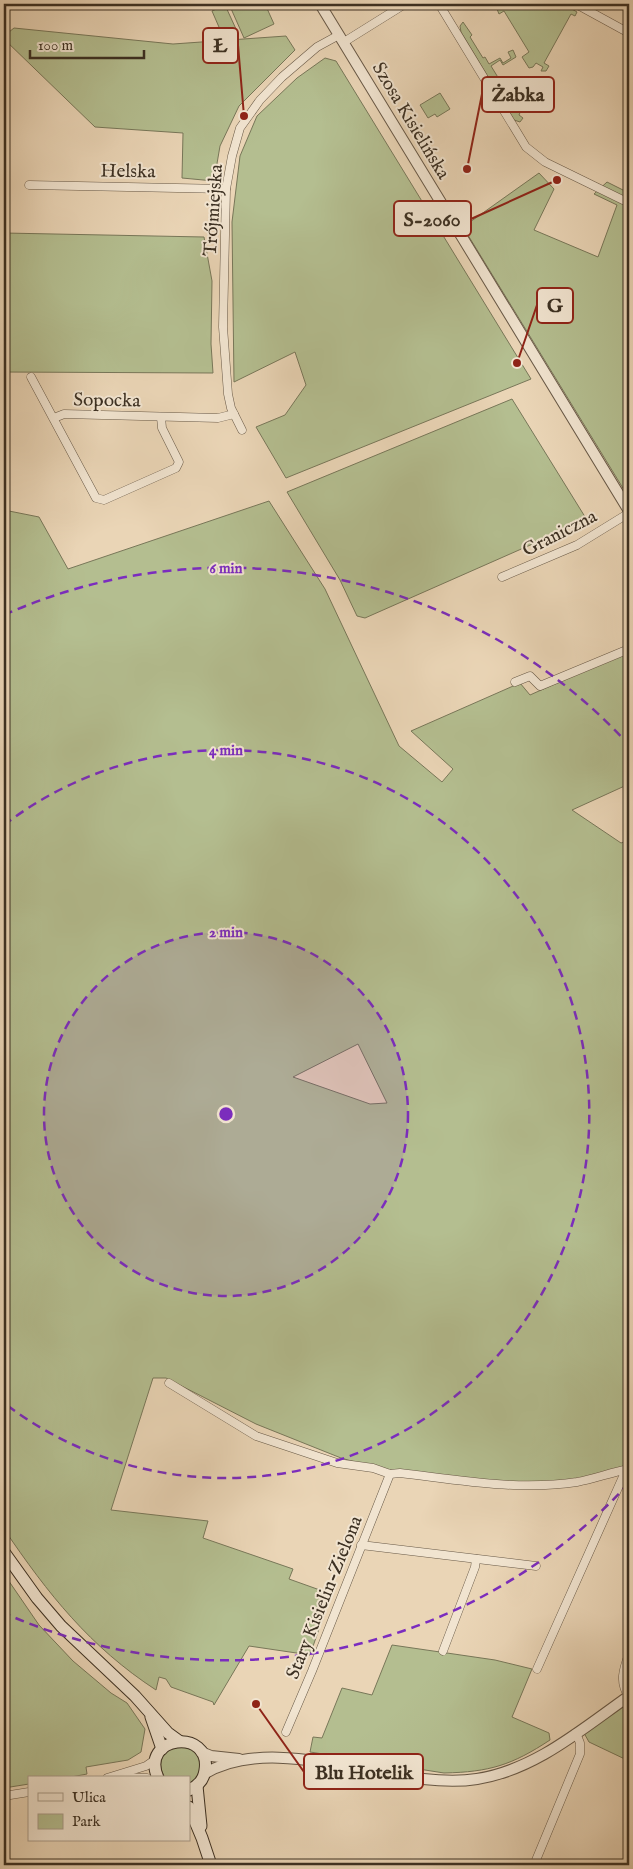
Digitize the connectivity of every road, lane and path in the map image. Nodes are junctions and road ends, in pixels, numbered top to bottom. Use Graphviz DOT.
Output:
graph roads {
  1 [pos="320,4"];
  2 [pos="405,4"];
  3 [pos="439,4"];
  4 [pos="576,4"];
  5 [pos="629,33"];
  6 [pos="341,39"];
  7 [pos="29,185"];
  8 [pos="226,189"];
  9 [pos="629,203"];
  10 [pos="31,377"];
  11 [pos="234,414"];
  12 [pos="161,417"];
  13 [pos="54,418"];
  14 [pos="242,430"];
  15 [pos="629,512"];
  16 [pos="502,577"];
  17 [pos="629,649"];
  18 [pos="515,682"];
  19 [pos="169,1383"];
  20 [pos="627,1469"];
  21 [pos="390,1474"];
  22 [pos="361,1545"];
  23 [pos="4,1552"];
  24 [pos="476,1559"];
  25 [pos="536,1566"];
  26 [pos="443,1651"];
  27 [pos="629,1654"];
  28 [pos="537,1669"];
  29 [pos="629,1697"];
  30 [pos="150,1713"];
  31 [pos="286,1732"];
  32 [pos="576,1733"];
  33 [pos="179,1741"];
  34 [pos="201,1752"];
  35 [pos="159,1753"];
  36 [pos="245,1760"];
  37 [pos="204,1774"];
  38 [pos="114,1776"];
  39 [pos="157,1776"];
  40 [pos="193,1788"];
  41 [pos="28,1792"];
  42 [pos="4,1796"];
  43 [pos="190,1809"];
  44 [pos="202,1838"];
  45 [pos="211,1865"];
  46 [pos="534,1865"];
  1 -- 6 [label="street, Szosa Kisielińska"];
  2 -- 6 [label="street, Trójmiejska"];
  3 -- 9 [label="street"];
  4 -- 5 [label="street"];
  6 -- 8 [label="street, Trójmiejska"];
  6 -- 15 [label="street, Szosa Kisielińska"];
  7 -- 8 [label="street, Helska"];
  8 -- 11 [label="street, Trójmiejska"];
  10 -- 13 [label="street, Sopocka"];
  11 -- 12 [label="street, Sopocka"];
  11 -- 14 [label="street, Trójmiejska"];
  12 -- 13 [label="street, Sopocka"];
  12 -- 13 [label="street, Sopocka"];
  15 -- 16 [label="street, Graniczna"];
  17 -- 18 [label="street"];
  19 -- 21 [label="street"];
  20 -- 21 [label="street"];
  20 -- 28 [label="street"];
  21 -- 22 [label="street, Stary Kisielin-Zielona"];
  22 -- 24 [label="street"];
  22 -- 31 [label="street, Stary Kisielin-Zielona"];
  23 -- 30 [label="main road"];
  24 -- 25 [label="street"];
  24 -- 26 [label="street"];
  27 -- 29 [label="street"];
  29 -- 32 [label="street"];
  30 -- 33 [label="main road"];
  30 -- 35 [label="main road"];
  32 -- 36 [label="street"];
  32 -- 46 [label="street"];
  33 -- 34 [label="main road"];
  33 -- 35 [label="main road"];
  34 -- 36 [label="street"];
  34 -- 37 [label="main road"];
  35 -- 38 [label="street"];
  35 -- 39 [label="main road"];
  36 -- 37 [label="street"];
  37 -- 40 [label="main road"];
  40 -- 44 [label="main road"];
  41 -- 42 [label="street"];
  43 -- 44 [label="main road"];
  44 -- 45 [label="main road"];
}
